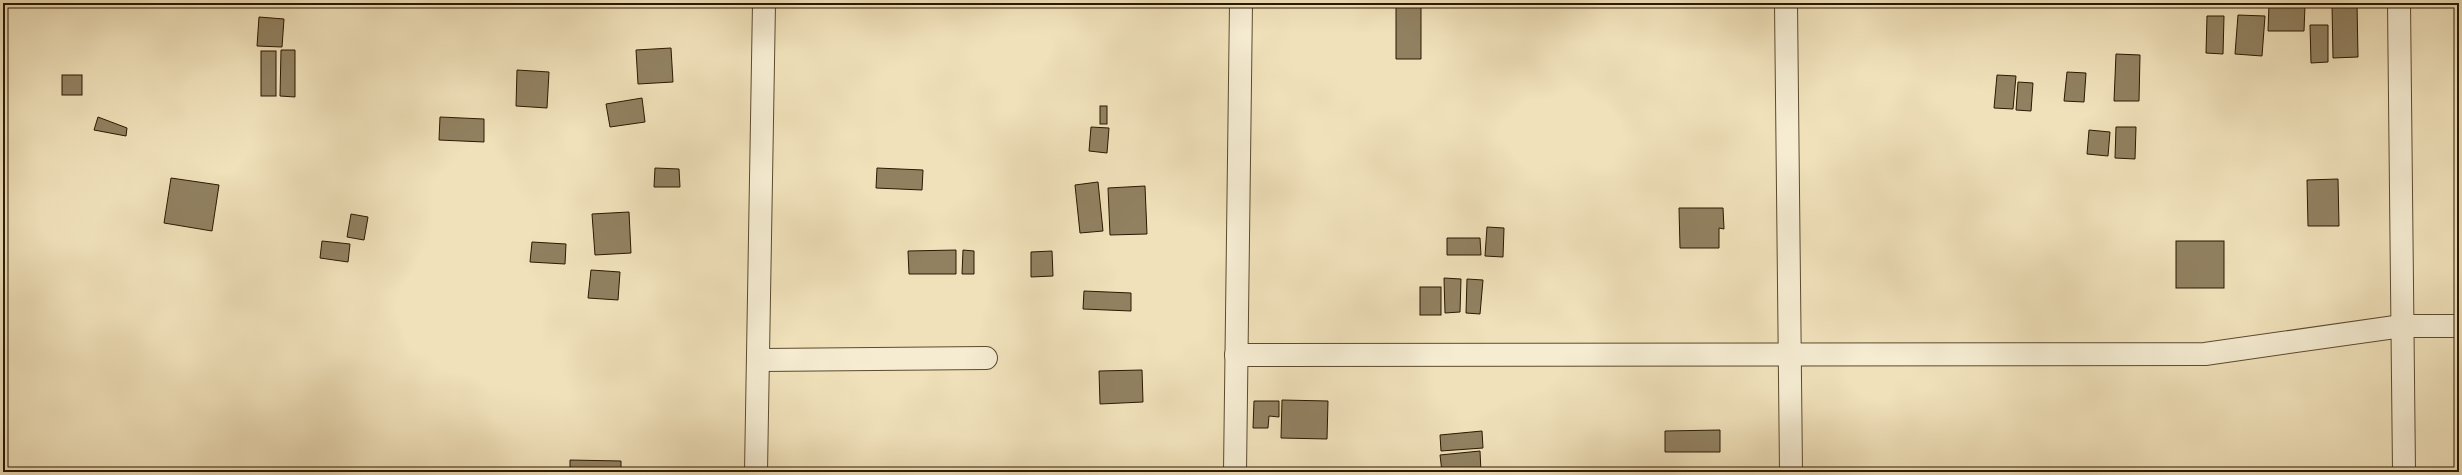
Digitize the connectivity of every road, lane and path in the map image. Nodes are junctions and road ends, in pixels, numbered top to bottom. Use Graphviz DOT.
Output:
graph roads {
  1 [pos="764,3"];
  2 [pos="1241,3"];
  3 [pos="1786,3"];
  4 [pos="2399,3"];
  5 [pos="2402,326"];
  6 [pos="2459,326"];
  7 [pos="1790,354"];
  8 [pos="1236,355"];
  9 [pos="986,358"];
  10 [pos="758,360"];
  11 [pos="756,472"];
  12 [pos="1234,472"];
  13 [pos="1791,472"];
  14 [pos="2404,472"];
  1 -- 10 [label="street"];
  2 -- 8 [label="street"];
  3 -- 7 [label="street"];
  4 -- 5 [label="street"];
  5 -- 6 [label="street"];
  5 -- 7 [label="street"];
  5 -- 14 [label="street"];
  7 -- 8 [label="street"];
  7 -- 13 [label="street"];
  8 -- 12 [label="street"];
  9 -- 10 [label="street"];
  10 -- 11 [label="street"];
}
